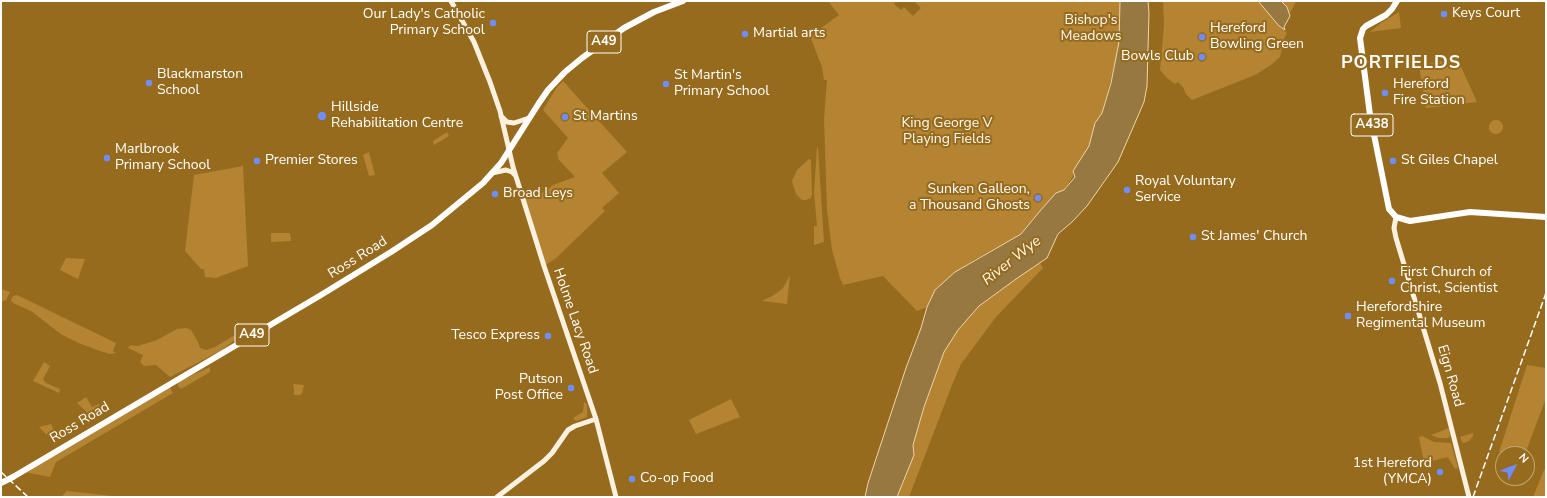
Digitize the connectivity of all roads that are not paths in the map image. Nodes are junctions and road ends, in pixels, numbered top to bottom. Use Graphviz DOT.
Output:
graph roads {
  1 [pos="451,1"];
  2 [pos="683,1"];
  3 [pos="1397,1"];
  4 [pos="501,116"];
  5 [pos="530,118"];
  6 [pos="509,153"];
  7 [pos="492,173"];
  8 [pos="516,177"];
  9 [pos="1396,217"];
  10 [pos="1546,217"];
  11 [pos="596,419"];
  12 [pos="1,484"];
  13 [pos="497,497"];
  14 [pos="616,497"];
  15 [pos="1469,497"];
  1 -- 4 [label="street, Holme Lacy Road"];
  2 -- 5 [label="highway, Ross Road / A49"];
  3 -- 9 [label="highway, A438"];
  4 -- 5 [label="street"];
  4 -- 6 [label="street, Holme Lacy Road"];
  5 -- 6 [label="highway, Ross Road / A49"];
  6 -- 7 [label="highway, Ross Road / A49"];
  6 -- 8 [label="street, Holme Lacy Road"];
  7 -- 8 [label="street"];
  7 -- 12 [label="highway, Ross Road / A49, bridge"];
  8 -- 11 [label="street, Holme Lacy Road"];
  9 -- 10 [label="highway"];
  9 -- 15 [label="street, Eign Road"];
  11 -- 13 [label="street"];
  11 -- 14 [label="street, Holme Lacy Road"];
}
